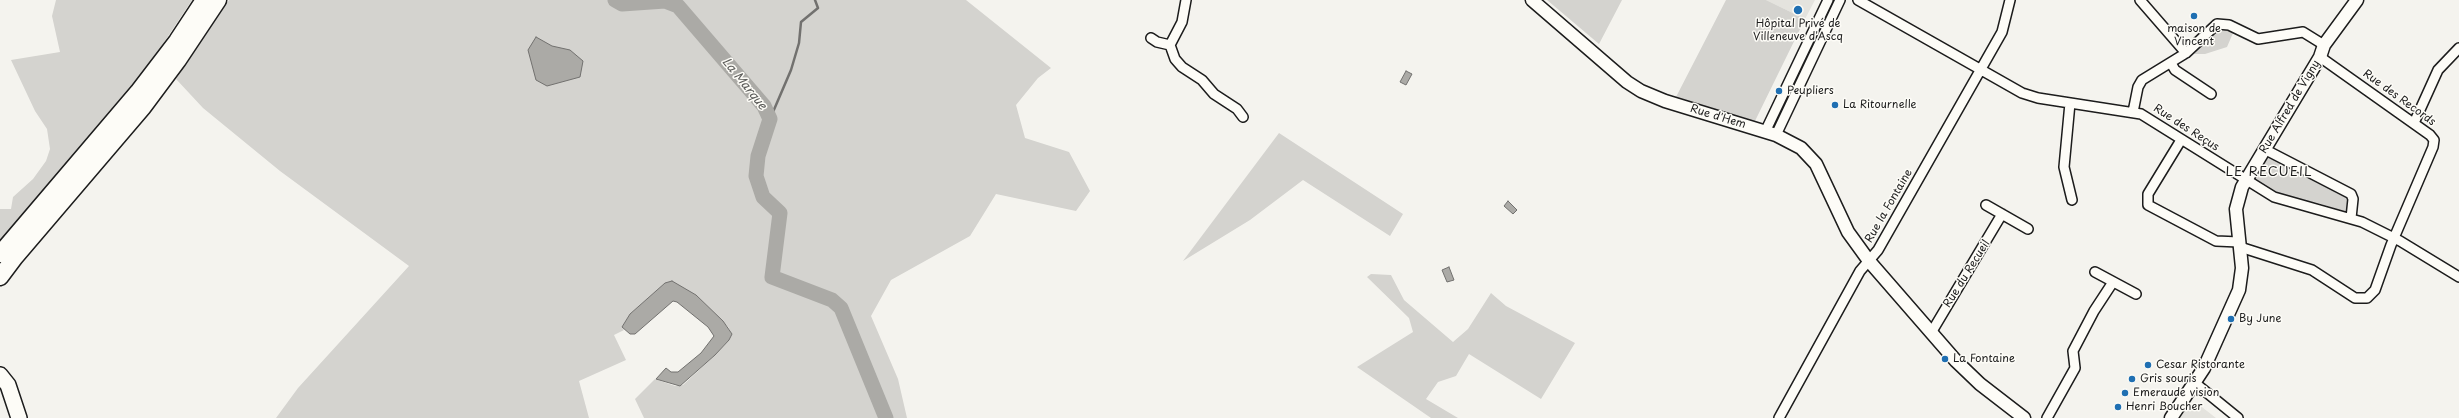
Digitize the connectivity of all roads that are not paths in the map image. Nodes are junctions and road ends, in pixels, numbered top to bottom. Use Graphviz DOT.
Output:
graph roads {
  1 [pos="204,0"];
  2 [pos="218,0"];
  3 [pos="1186,0"];
  4 [pos="1532,0"];
  5 [pos="1828,0"];
  6 [pos="1840,0"];
  7 [pos="1858,0"];
  8 [pos="2010,0"];
  9 [pos="2140,0"];
  10 [pos="2357,0"];
  11 [pos="1151,38"];
  12 [pos="1170,45"];
  13 [pos="2459,48"];
  14 [pos="2322,51"];
  15 [pos="2186,53"];
  16 [pos="2171,63"];
  17 [pos="1981,70"];
  18 [pos="2211,94"];
  19 [pos="2070,103"];
  20 [pos="2133,112"];
  21 [pos="1243,117"];
  22 [pos="2414,123"];
  23 [pos="1770,133"];
  24 [pos="2181,140"];
  25 [pos="2264,149"];
  26 [pos="2245,180"];
  27 [pos="2072,200"];
  28 [pos="1986,205"];
  29 [pos="2002,214"];
  30 [pos="2352,218"];
  31 [pos="2028,229"];
  32 [pos="2394,238"];
  33 [pos="2239,245"];
  34 [pos="0,254"];
  35 [pos="1869,261"];
  36 [pos="2095,272"];
  37 [pos="0,277"];
  38 [pos="2459,277"];
  39 [pos="2113,282"];
  40 [pos="2136,294"];
  41 [pos="1931,333"];
  42 [pos="0,374"];
  43 [pos="2193,386"];
  44 [pos="0,395"];
  45 [pos="15,418"];
  46 [pos="19,418"];
  47 [pos="1779,418"];
  48 [pos="2024,418"];
  49 [pos="2047,418"];
  50 [pos="2171,418"];
  51 [pos="2230,418"];
  52 [pos="2238,418"];
  1 -- 34 [label="highway"];
  2 -- 37 [label="highway"];
  3 -- 12 [label="street"];
  4 -- 23 [label="street, Rue d'Hem"];
  5 -- 23 [label="street"];
  6 -- 23 [label="street"];
  7 -- 17 [label="street, Rue des Reçus"];
  8 -- 17 [label="street, Rue la Fontaine"];
  9 -- 15 [label="street"];
  10 -- 14 [label="street, Rue Alfred de Vigny"];
  11 -- 12 [label="street"];
  12 -- 21 [label="street"];
  13 -- 22 [label="street"];
  14 -- 15 [label="street, Rue des Records"];
  14 -- 22 [label="street, Rue des Records"];
  14 -- 25 [label="street, Rue Alfred de Vigny"];
  15 -- 16 [label="street"];
  16 -- 18 [label="street"];
  16 -- 20 [label="street"];
  17 -- 19 [label="street, Rue des Reçus"];
  17 -- 35 [label="street, Rue la Fontaine"];
  19 -- 20 [label="street, Rue des Reçus"];
  19 -- 27 [label="street"];
  20 -- 24 [label="street, Rue des Reçus"];
  22 -- 32 [label="street, Rue des Records"];
  23 -- 35 [label="street, Rue d'Hem"];
  24 -- 26 [label="street, Rue des Reçus"];
  24 -- 33 [label="street"];
  25 -- 26 [label="street, Rue Alfred de Vigny"];
  25 -- 30 [label="street"];
  26 -- 30 [label="street, Rue des Reçus"];
  26 -- 33 [label="street, Rue Alfred de Vigny"];
  28 -- 29 [label="street"];
  29 -- 31 [label="street"];
  29 -- 41 [label="street, Rue du Recueil"];
  30 -- 32 [label="street, Rue des Reçus"];
  32 -- 33 [label="street"];
  32 -- 38 [label="street, Rue des Reçus"];
  33 -- 43 [label="street, Rue Alfred de Vigny"];
  35 -- 41 [label="street"];
  35 -- 47 [label="street, Rue la Fontaine"];
  36 -- 39 [label="street"];
  39 -- 40 [label="street"];
  39 -- 49 [label="street"];
  41 -- 48 [label="street"];
  42 -- 46 [label="main road"];
  43 -- 50 [label="street, Rue Alfred de Vigny"];
  43 -- 51 [label="street"];
  43 -- 52 [label="street"];
  44 -- 45 [label="main road"];
}
